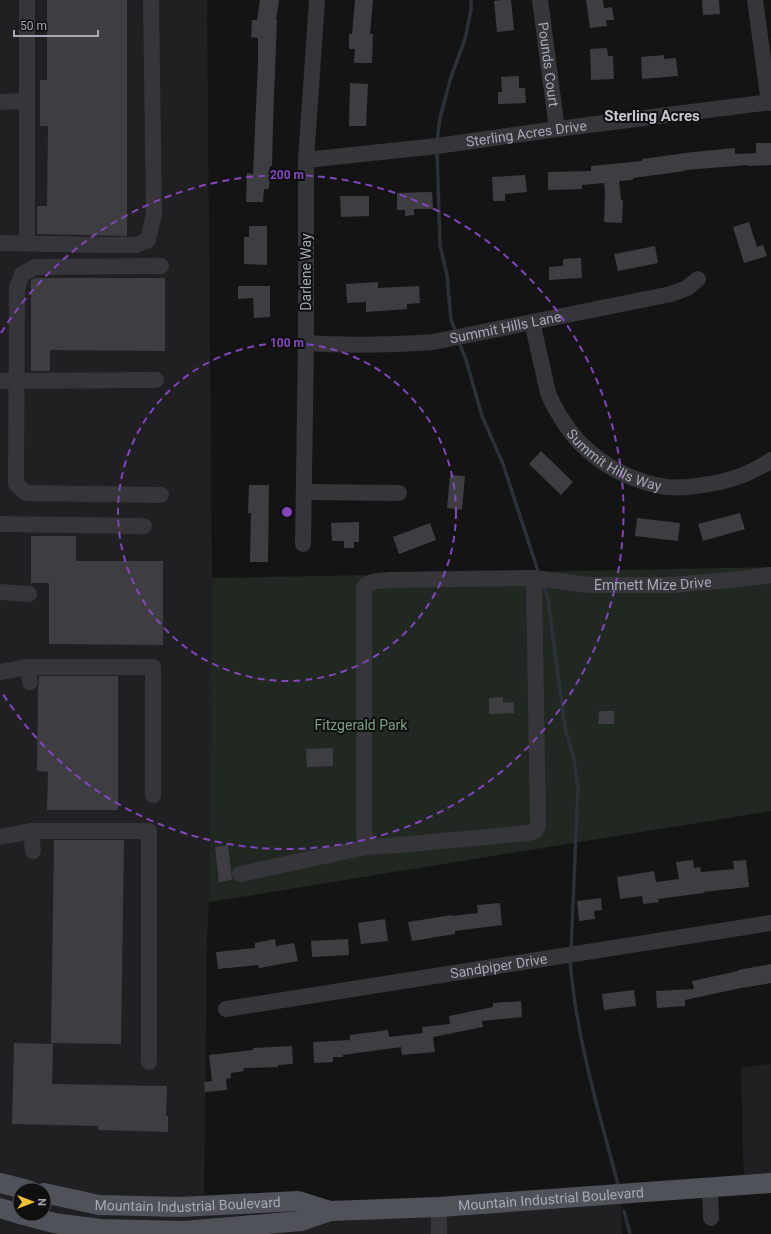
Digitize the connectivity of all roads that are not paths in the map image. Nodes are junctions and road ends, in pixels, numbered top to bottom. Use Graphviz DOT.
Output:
graph roads {
  1 [pos="26,0"];
  2 [pos="151,0"];
  3 [pos="317,0"];
  4 [pos="540,0"];
  5 [pos="755,0"];
  6 [pos="27,101"];
  7 [pos="0,102"];
  8 [pos="770,103"];
  9 [pos="556,129"];
  10 [pos="306,160"];
  11 [pos="0,243"];
  12 [pos="27,244"];
  13 [pos="161,266"];
  14 [pos="698,279"];
  15 [pos="532,322"];
  16 [pos="306,343"];
  17 [pos="156,380"];
  18 [pos="0,381"];
  19 [pos="16,381"];
  20 [pos="771,460"];
  21 [pos="304,492"];
  22 [pos="399,493"];
  23 [pos="161,495"];
  24 [pos="0,524"];
  25 [pos="144,526"];
  26 [pos="303,544"];
  27 [pos="771,575"];
  28 [pos="534,578"];
  29 [pos="0,592"];
  30 [pos="29,594"];
  31 [pos="0,672"];
  32 [pos="153,795"];
  33 [pos="31,831"];
  34 [pos="0,837"];
  35 [pos="366,847"];
  36 [pos="33,851"];
  37 [pos="240,874"];
  38 [pos="771,923"];
  39 [pos="226,1009"];
  40 [pos="149,1062"];
  41 [pos="771,1183"];
  42 [pos="0,1184"];
  43 [pos="12,1187"];
  44 [pos="710,1187"];
  45 [pos="52,1195"];
  46 [pos="439,1207"];
  47 [pos="0,1208"];
  48 [pos="330,1211"];
  49 [pos="12,1212"];
  50 [pos="711,1218"];
  51 [pos="50,1222"];
  52 [pos="439,1234"];
  1 -- 6 [label="street"];
  2 -- 12 [label="street"];
  3 -- 10 [label="street, Darlene Way"];
  4 -- 9 [label="street, Pounds Court"];
  5 -- 8 [label="street"];
  6 -- 7 [label="street"];
  6 -- 12 [label="street"];
  8 -- 9 [label="street, Sterling Acres Drive"];
  9 -- 10 [label="street, Sterling Acres Drive"];
  10 -- 16 [label="street, Darlene Way"];
  11 -- 12 [label="street"];
  13 -- 19 [label="street"];
  14 -- 15 [label="street, Summit Hills Lane"];
  15 -- 16 [label="street, Summit Hills Lane"];
  15 -- 20 [label="street, Summit Hills Way"];
  16 -- 21 [label="street, Darlene Way"];
  17 -- 19 [label="street"];
  18 -- 19 [label="street"];
  19 -- 23 [label="street"];
  21 -- 22 [label="street"];
  21 -- 26 [label="street, Darlene Way"];
  24 -- 25 [label="street"];
  27 -- 28 [label="street, Emmett Mize Drive"];
  28 -- 35 [label="street"];
  28 -- 35 [label="street, Emmett Mize Drive"];
  29 -- 30 [label="street"];
  31 -- 32 [label="street"];
  33 -- 34 [label="street"];
  33 -- 36 [label="street"];
  33 -- 40 [label="street"];
  35 -- 37 [label="street"];
  38 -- 39 [label="street, Sandpiper Drive"];
  41 -- 44 [label="main road, Mountain Industrial Boulevard"];
  42 -- 43 [label="main road"];
  44 -- 46 [label="main road, Mountain Industrial Boulevard"];
  44 -- 50 [label="street"];
  45 -- 48 [label="main road, Mountain Industrial Boulevard"];
  46 -- 48 [label="main road, Mountain Industrial Boulevard"];
  46 -- 52 [label="street"];
  47 -- 49 [label="main road, Mountain Industrial Boulevard"];
  48 -- 51 [label="main road, Mountain Industrial Boulevard"];
}
